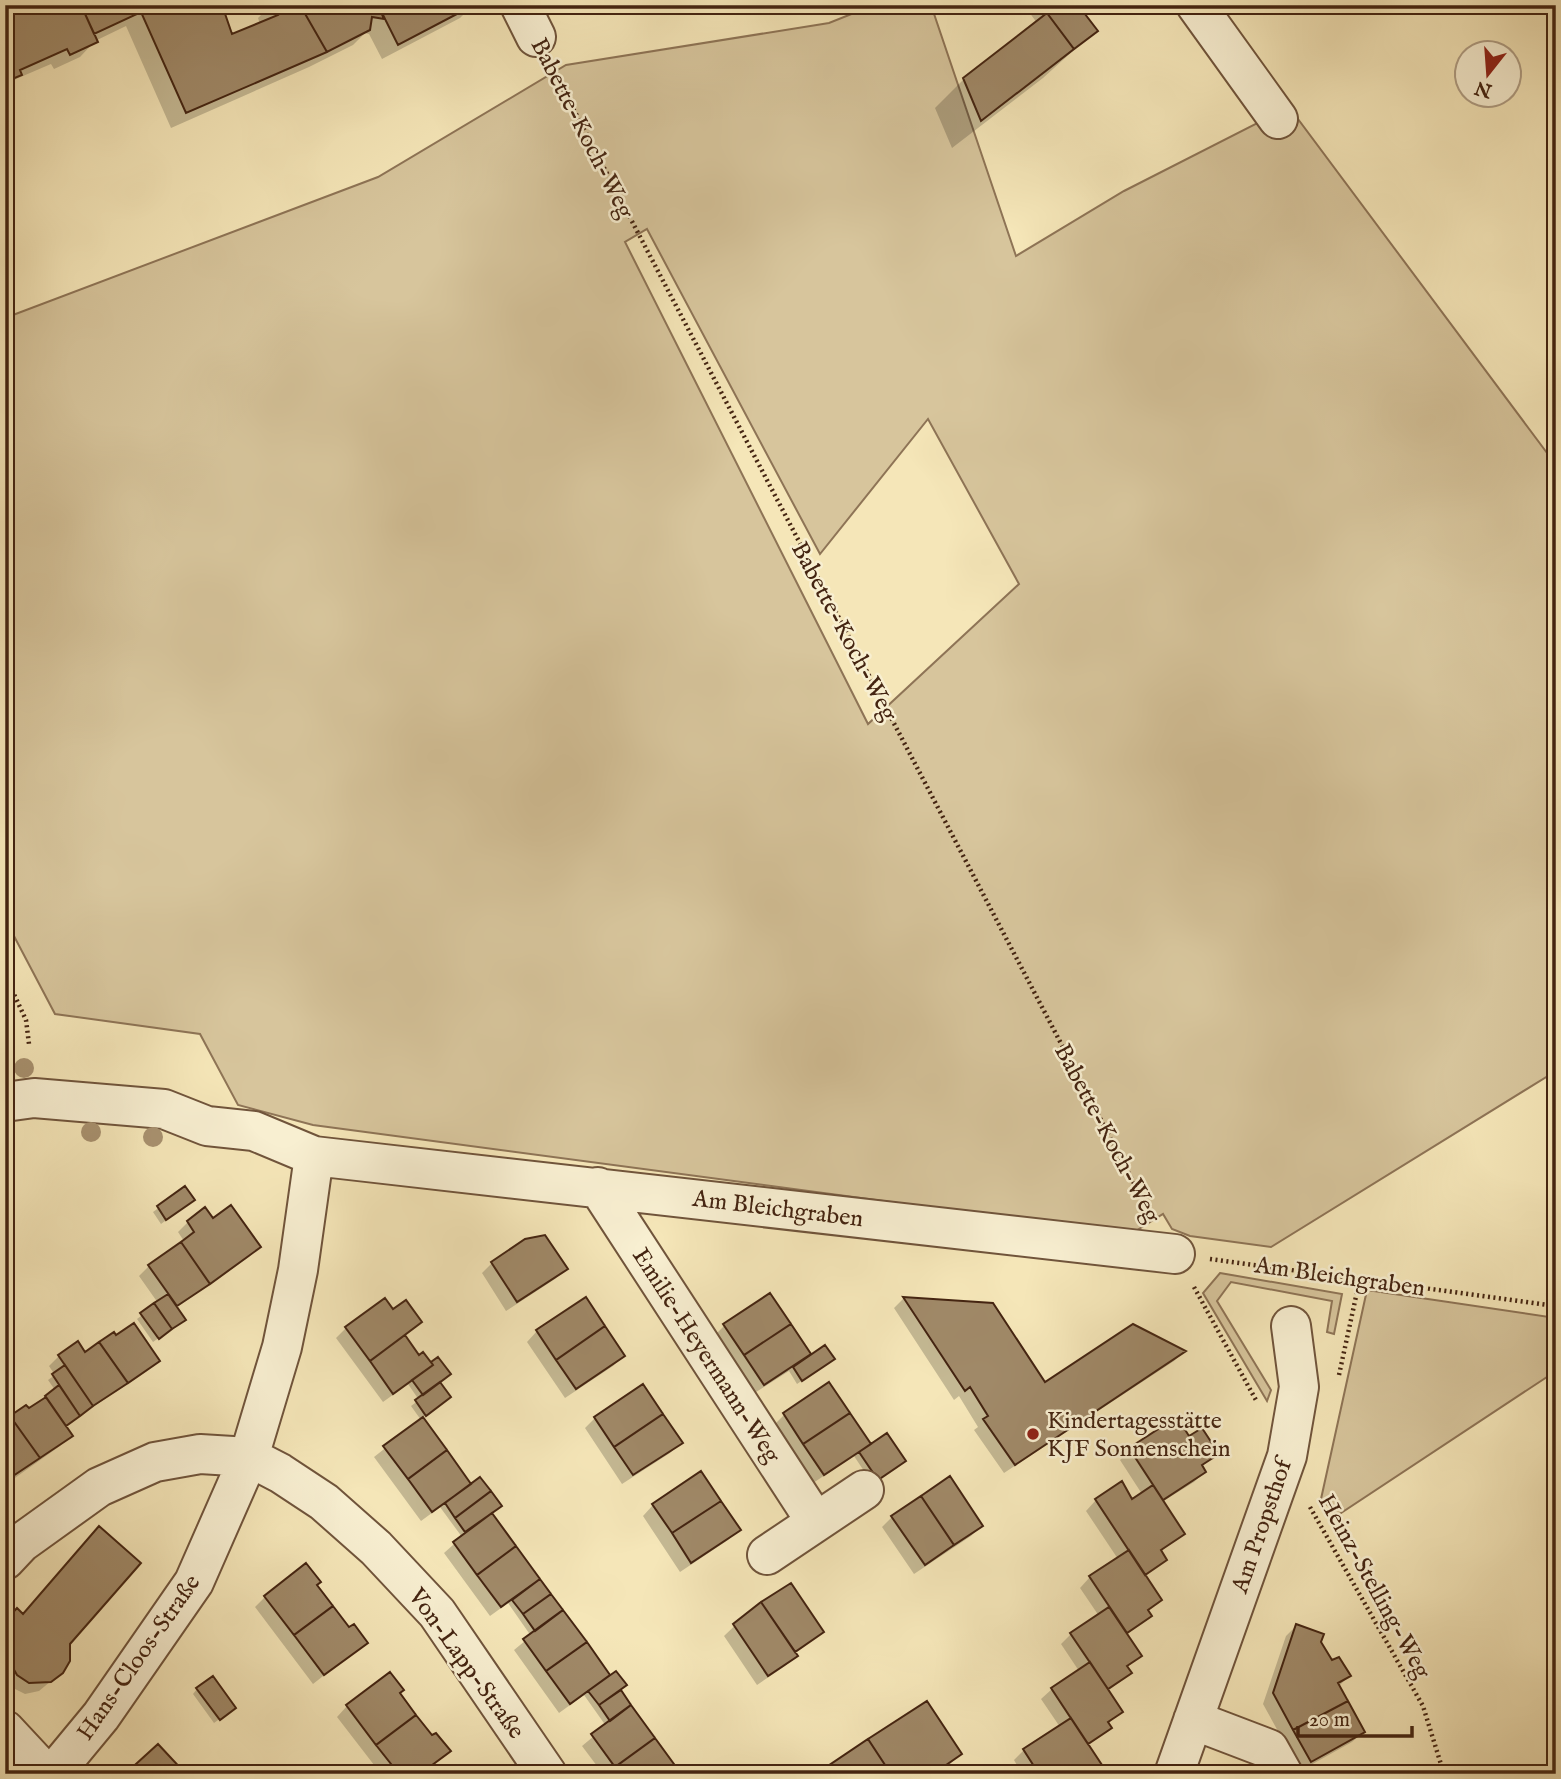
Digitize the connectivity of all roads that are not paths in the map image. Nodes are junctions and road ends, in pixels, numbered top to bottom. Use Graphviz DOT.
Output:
graph roads {
  1 [pos="1196,5"];
  2 [pos="1278,119"];
  3 [pos="5,1102"];
  4 [pos="314,1156"];
  5 [pos="598,1188"];
  6 [pos="1175,1254"];
  7 [pos="1291,1325"];
  8 [pos="249,1457"];
  9 [pos="864,1490"];
  10 [pos="816,1522"];
  11 [pos="767,1555"];
  12 [pos="5,1560"];
  13 [pos="1193,1720"];
  14 [pos="5,1730"];
  15 [pos="46,1774"];
  16 [pos="53,1774"];
  17 [pos="547,1774"];
  18 [pos="1174,1774"];
  19 [pos="1283,1774"];
  1 -- 2 [label="street"];
  3 -- 4 [label="street, Am Bleichgraben"];
  4 -- 5 [label="street, Am Bleichgraben"];
  4 -- 8 [label="street, Hans-Cloos-Straße"];
  5 -- 6 [label="street, Am Bleichgraben"];
  5 -- 10 [label="street, Emilie-Heyermann-Weg"];
  7 -- 13 [label="street, Am Propsthof"];
  8 -- 12 [label="street"];
  8 -- 16 [label="street, Hans-Cloos-Straße"];
  8 -- 17 [label="street, Von-Lapp-Straße"];
  9 -- 10 [label="street"];
  10 -- 11 [label="street"];
  13 -- 18 [label="street, Am Propsthof"];
  13 -- 19 [label="street"];
  14 -- 15 [label="street"];
}
